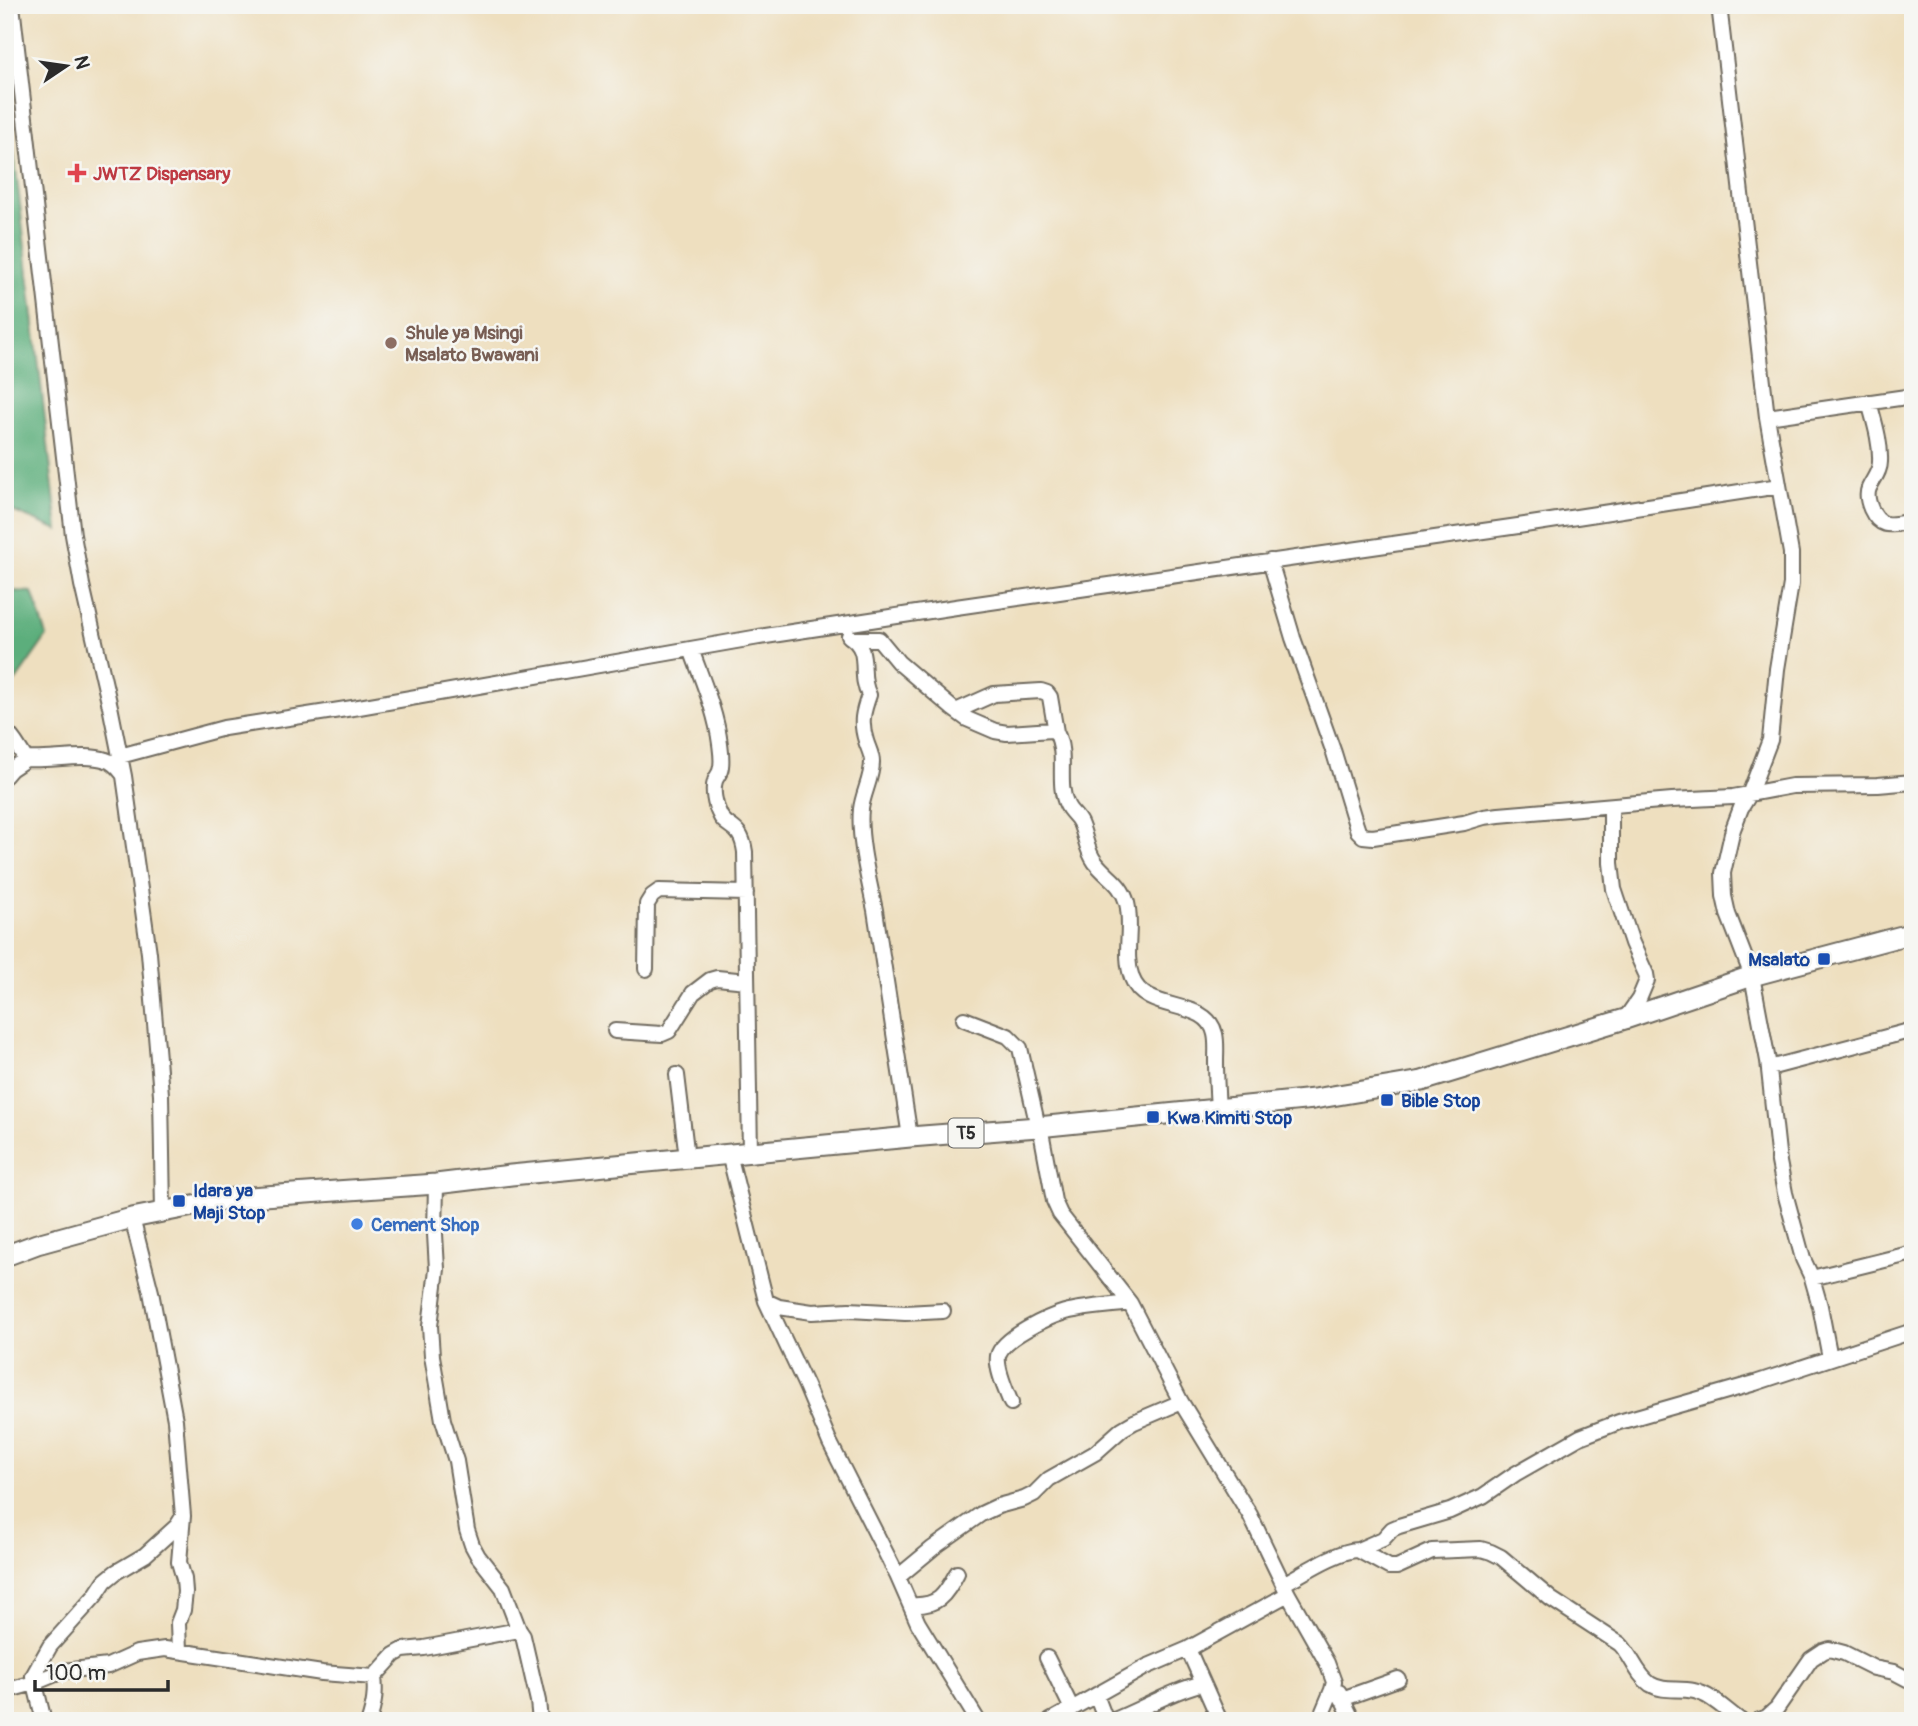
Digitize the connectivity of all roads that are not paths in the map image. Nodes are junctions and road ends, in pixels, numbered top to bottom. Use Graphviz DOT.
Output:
graph roads {
  1 [pos="12,5"];
  2 [pos="1719,5"];
  3 [pos="1913,396"];
  4 [pos="1869,402"];
  5 [pos="1767,417"];
  6 [pos="1779,486"];
  7 [pos="1913,521"];
  8 [pos="1270,561"];
  9 [pos="829,626"];
  10 [pos="854,639"];
  11 [pos="691,649"];
  12 [pos="956,711"];
  13 [pos="5,731"];
  14 [pos="1056,732"];
  15 [pos="120,756"];
  16 [pos="26,759"];
  17 [pos="5,776"];
  18 [pos="124,776"];
  19 [pos="1913,782"];
  20 [pos="1749,795"];
  21 [pos="1611,806"];
  22 [pos="746,893"];
  23 [pos="1913,933"];
  24 [pos="646,969"];
  25 [pos="1752,976"];
  26 [pos="747,981"];
  27 [pos="1625,1018"];
  28 [pos="964,1019"];
  29 [pos="1913,1030"];
  30 [pos="615,1031"];
  31 [pos="1769,1068"];
  32 [pos="677,1075"];
  33 [pos="1218,1109"];
  34 [pos="1039,1127"];
  35 [pos="910,1137"];
  36 [pos="750,1152"];
  37 [pos="729,1154"];
  38 [pos="687,1158"];
  39 [pos="436,1184"];
  40 [pos="163,1212"];
  41 [pos="132,1218"];
  42 [pos="1913,1253"];
  43 [pos="5,1256"];
  44 [pos="1812,1278"];
  45 [pos="766,1301"];
  46 [pos="1130,1303"];
  47 [pos="943,1311"];
  48 [pos="1913,1331"];
  49 [pos="1830,1358"];
  50 [pos="1181,1402"];
  51 [pos="1011,1403"];
  52 [pos="183,1516"];
  53 [pos="1358,1550"];
  54 [pos="957,1573"];
  55 [pos="898,1577"];
  56 [pos="1286,1589"];
  57 [pos="911,1605"];
  58 [pos="519,1630"];
  59 [pos="1188,1649"];
  60 [pos="179,1651"];
  61 [pos="1047,1658"];
  62 [pos="374,1677"];
  63 [pos="1398,1679"];
  64 [pos="1334,1682"];
  65 [pos="1913,1682"];
  66 [pos="34,1683"];
  67 [pos="1203,1683"];
  68 [pos="5,1691"];
  69 [pos="1096,1695"];
  70 [pos="1342,1699"];
  71 [pos="1072,1709"];
  72 [pos="44,1721"];
  73 [pos="369,1721"];
  74 [pos="540,1721"];
  75 [pos="978,1721"];
  76 [pos="1050,1721"];
  77 [pos="1105,1721"];
  78 [pos="1112,1721"];
  79 [pos="1220,1721"];
  80 [pos="1319,1721"];
  81 [pos="1353,1721"];
  82 [pos="1741,1721"];
  83 [pos="1758,1721"];
  1 -- 15 [label="street"];
  2 -- 5 [label="street"];
  3 -- 4 [label="street"];
  4 -- 5 [label="street"];
  4 -- 7 [label="street"];
  5 -- 6 [label="street"];
  6 -- 8 [label="street"];
  6 -- 20 [label="street"];
  8 -- 9 [label="street"];
  8 -- 21 [label="street"];
  9 -- 10 [label="street"];
  9 -- 11 [label="street"];
  10 -- 12 [label="street"];
  10 -- 35 [label="street"];
  11 -- 15 [label="street"];
  11 -- 22 [label="street"];
  12 -- 14 [label="street"];
  12 -- 14 [label="street"];
  13 -- 16 [label="street"];
  14 -- 33 [label="street"];
  15 -- 18 [label="street"];
  16 -- 17 [label="street"];
  16 -- 18 [label="street"];
  18 -- 40 [label="street"];
  19 -- 20 [label="street"];
  20 -- 21 [label="street"];
  20 -- 25 [label="street"];
  21 -- 27 [label="street"];
  22 -- 24 [label="street"];
  22 -- 26 [label="street"];
  23 -- 25 [label="highway, T5"];
  25 -- 27 [label="highway, T5"];
  25 -- 31 [label="street"];
  26 -- 30 [label="street"];
  26 -- 36 [label="street"];
  27 -- 33 [label="highway, T5"];
  28 -- 34 [label="street"];
  29 -- 31 [label="street"];
  31 -- 44 [label="street"];
  32 -- 38 [label="street"];
  33 -- 34 [label="highway, T5"];
  34 -- 35 [label="highway, T5"];
  34 -- 46 [label="street"];
  35 -- 36 [label="highway, T5"];
  36 -- 37 [label="highway, T5"];
  37 -- 38 [label="highway, T5"];
  37 -- 45 [label="street"];
  38 -- 39 [label="highway, T5"];
  39 -- 40 [label="highway, T5"];
  39 -- 58 [label="street"];
  40 -- 41 [label="highway, T5"];
  41 -- 43 [label="highway, T5"];
  41 -- 52 [label="street"];
  42 -- 44 [label="street"];
  44 -- 49 [label="street"];
  45 -- 47 [label="street"];
  45 -- 55 [label="street"];
  46 -- 50 [label="street"];
  46 -- 51 [label="street"];
  48 -- 49 [label="street"];
  49 -- 53 [label="street"];
  50 -- 55 [label="street"];
  50 -- 56 [label="street"];
  52 -- 60 [label="street"];
  52 -- 66 [label="street"];
  53 -- 56 [label="street"];
  53 -- 82 [label="street"];
  54 -- 57 [label="street"];
  55 -- 57 [label="street"];
  56 -- 59 [label="street"];
  56 -- 64 [label="street"];
  57 -- 75 [label="street"];
  58 -- 62 [label="street"];
  58 -- 74 [label="street"];
  59 -- 67 [label="street"];
  59 -- 69 [label="street"];
  60 -- 62 [label="street"];
  60 -- 66 [label="street"];
  61 -- 71 [label="street"];
  62 -- 73 [label="street"];
  63 -- 70 [label="street"];
  64 -- 70 [label="street"];
  64 -- 80 [label="street"];
  65 -- 83 [label="street"];
  66 -- 68 [label="street"];
  66 -- 72 [label="street"];
  67 -- 78 [label="street"];
  67 -- 79 [label="street"];
  69 -- 71 [label="street"];
  69 -- 77 [label="street"];
  70 -- 81 [label="street"];
  71 -- 76 [label="street"];
}
